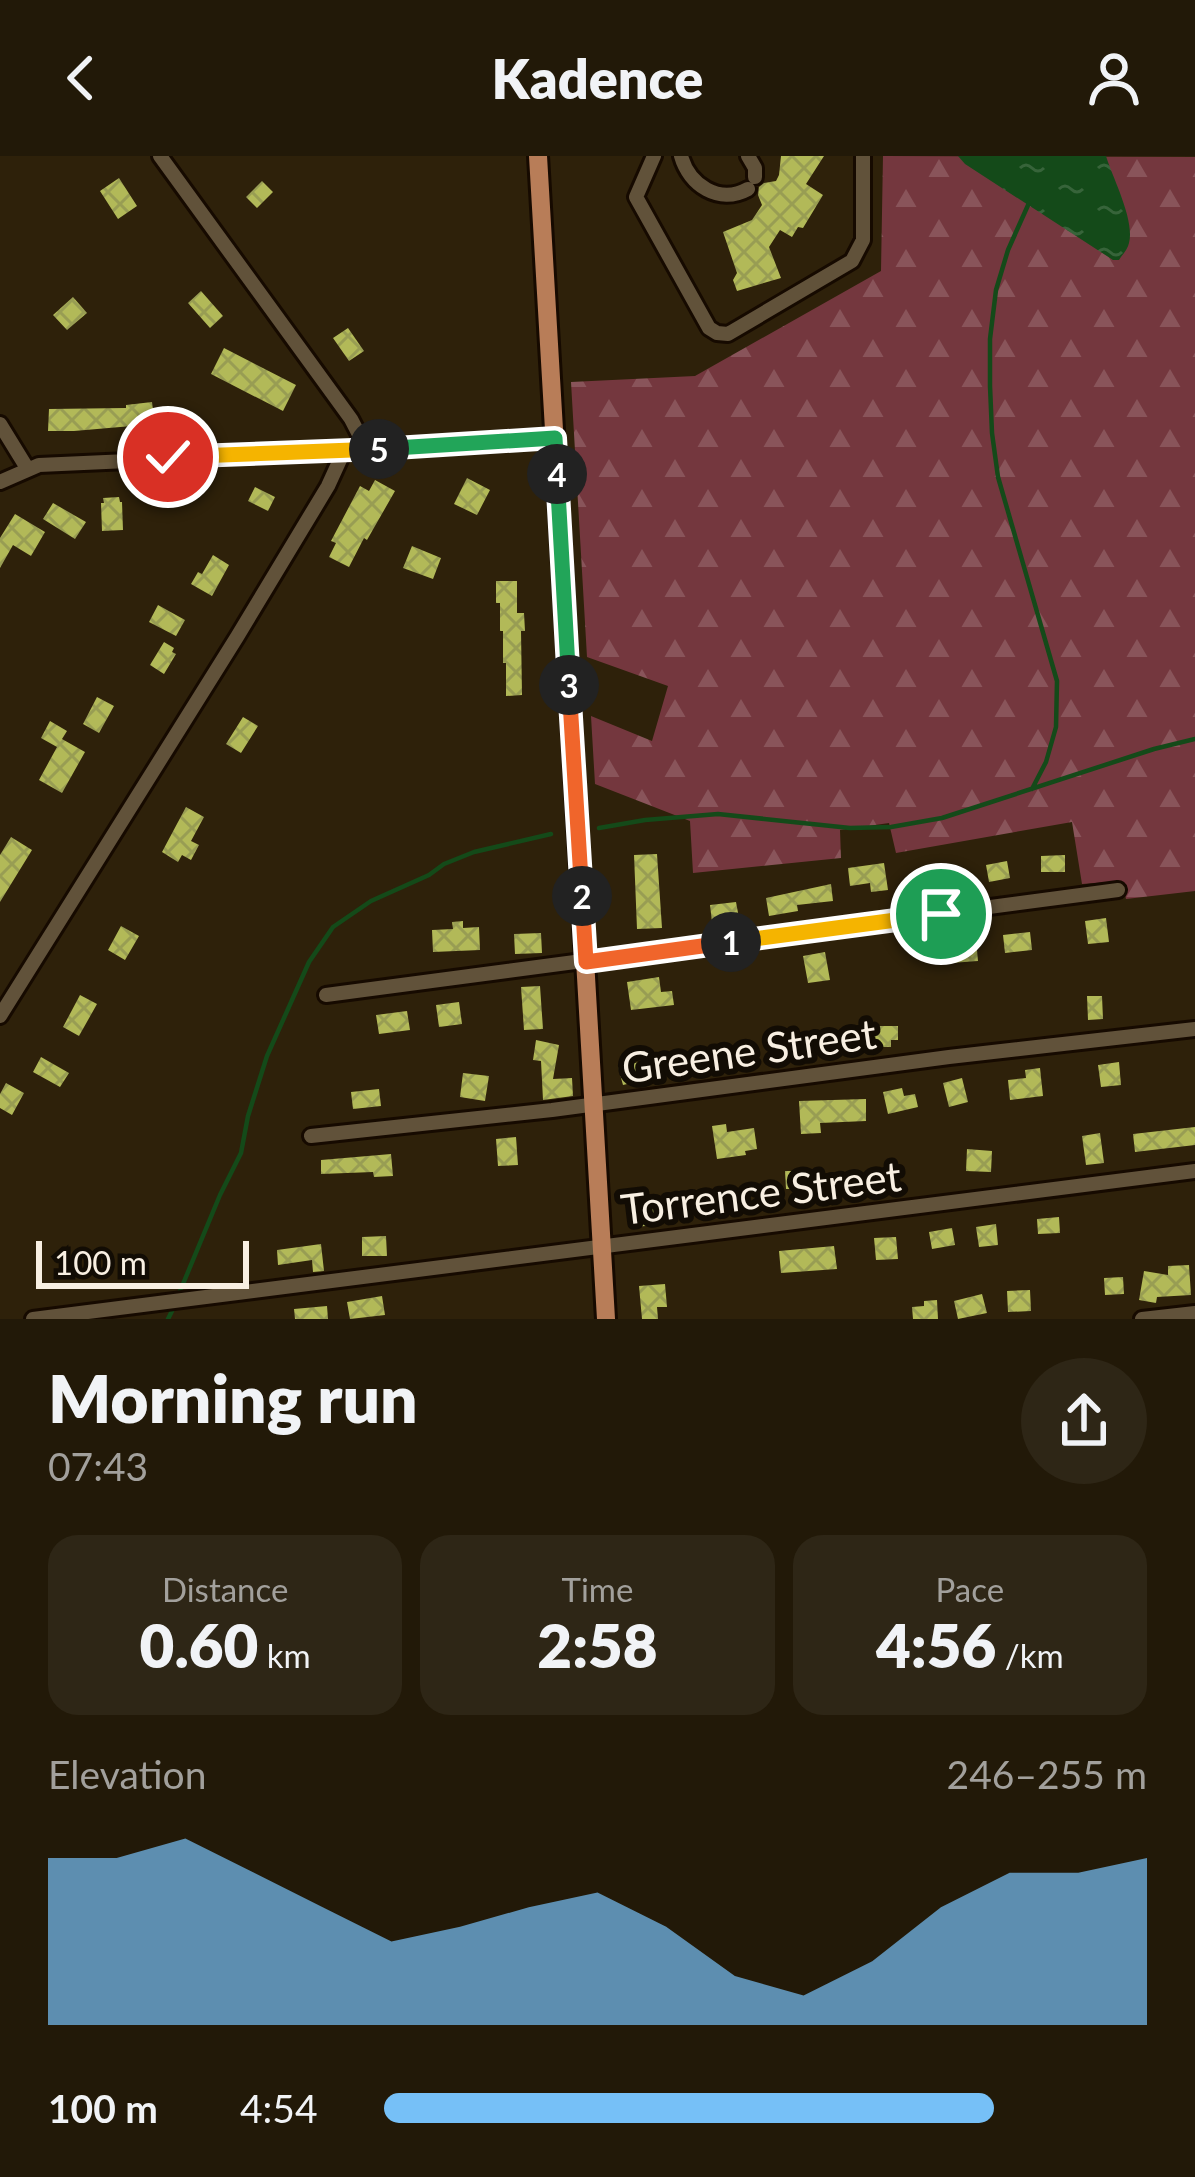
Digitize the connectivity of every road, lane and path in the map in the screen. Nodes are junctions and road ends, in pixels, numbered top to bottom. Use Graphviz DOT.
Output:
graph roads {
  1 [pos="160,156"];
  2 [pos="538,156"];
  3 [pos="653,156"];
  4 [pos="681,156"];
  5 [pos="748,156"];
  6 [pos="863,156"];
  7 [pos="0,424"];
  8 [pos="555,438"];
  9 [pos="367,450"];
  10 [pos="344,451"];
  11 [pos="27,468"];
  12 [pos="0,482"];
  13 [pos="1118,890"];
  14 [pos="586,962"];
  15 [pos="326,995"];
  16 [pos="0,1016"];
  17 [pos="1195,1029"];
  18 [pos="594,1104"];
  19 [pos="311,1136"];
  20 [pos="1195,1172"];
  21 [pos="601,1246"];
  22 [pos="1195,1313"];
  23 [pos="32,1319"];
  24 [pos="606,1319"];
  25 [pos="1142,1319"];
  1 -- 9 [label="street"];
  2 -- 8 [label="main road"];
  3 -- 6 [label="street"];
  4 -- 5 [label="street"];
  7 -- 11 [label="street"];
  8 -- 9 [label="street"];
  8 -- 14 [label="main road"];
  9 -- 10 [label="street"];
  10 -- 11 [label="street"];
  10 -- 16 [label="street"];
  11 -- 12 [label="street"];
  13 -- 14 [label="street"];
  14 -- 15 [label="street"];
  14 -- 18 [label="main road"];
  17 -- 18 [label="street, Greene Street"];
  18 -- 19 [label="street, Greene Street"];
  18 -- 21 [label="main road"];
  20 -- 21 [label="street, Torrence Street"];
  21 -- 23 [label="street, Torrence Street"];
  21 -- 24 [label="main road"];
  22 -- 25 [label="street"];
}
